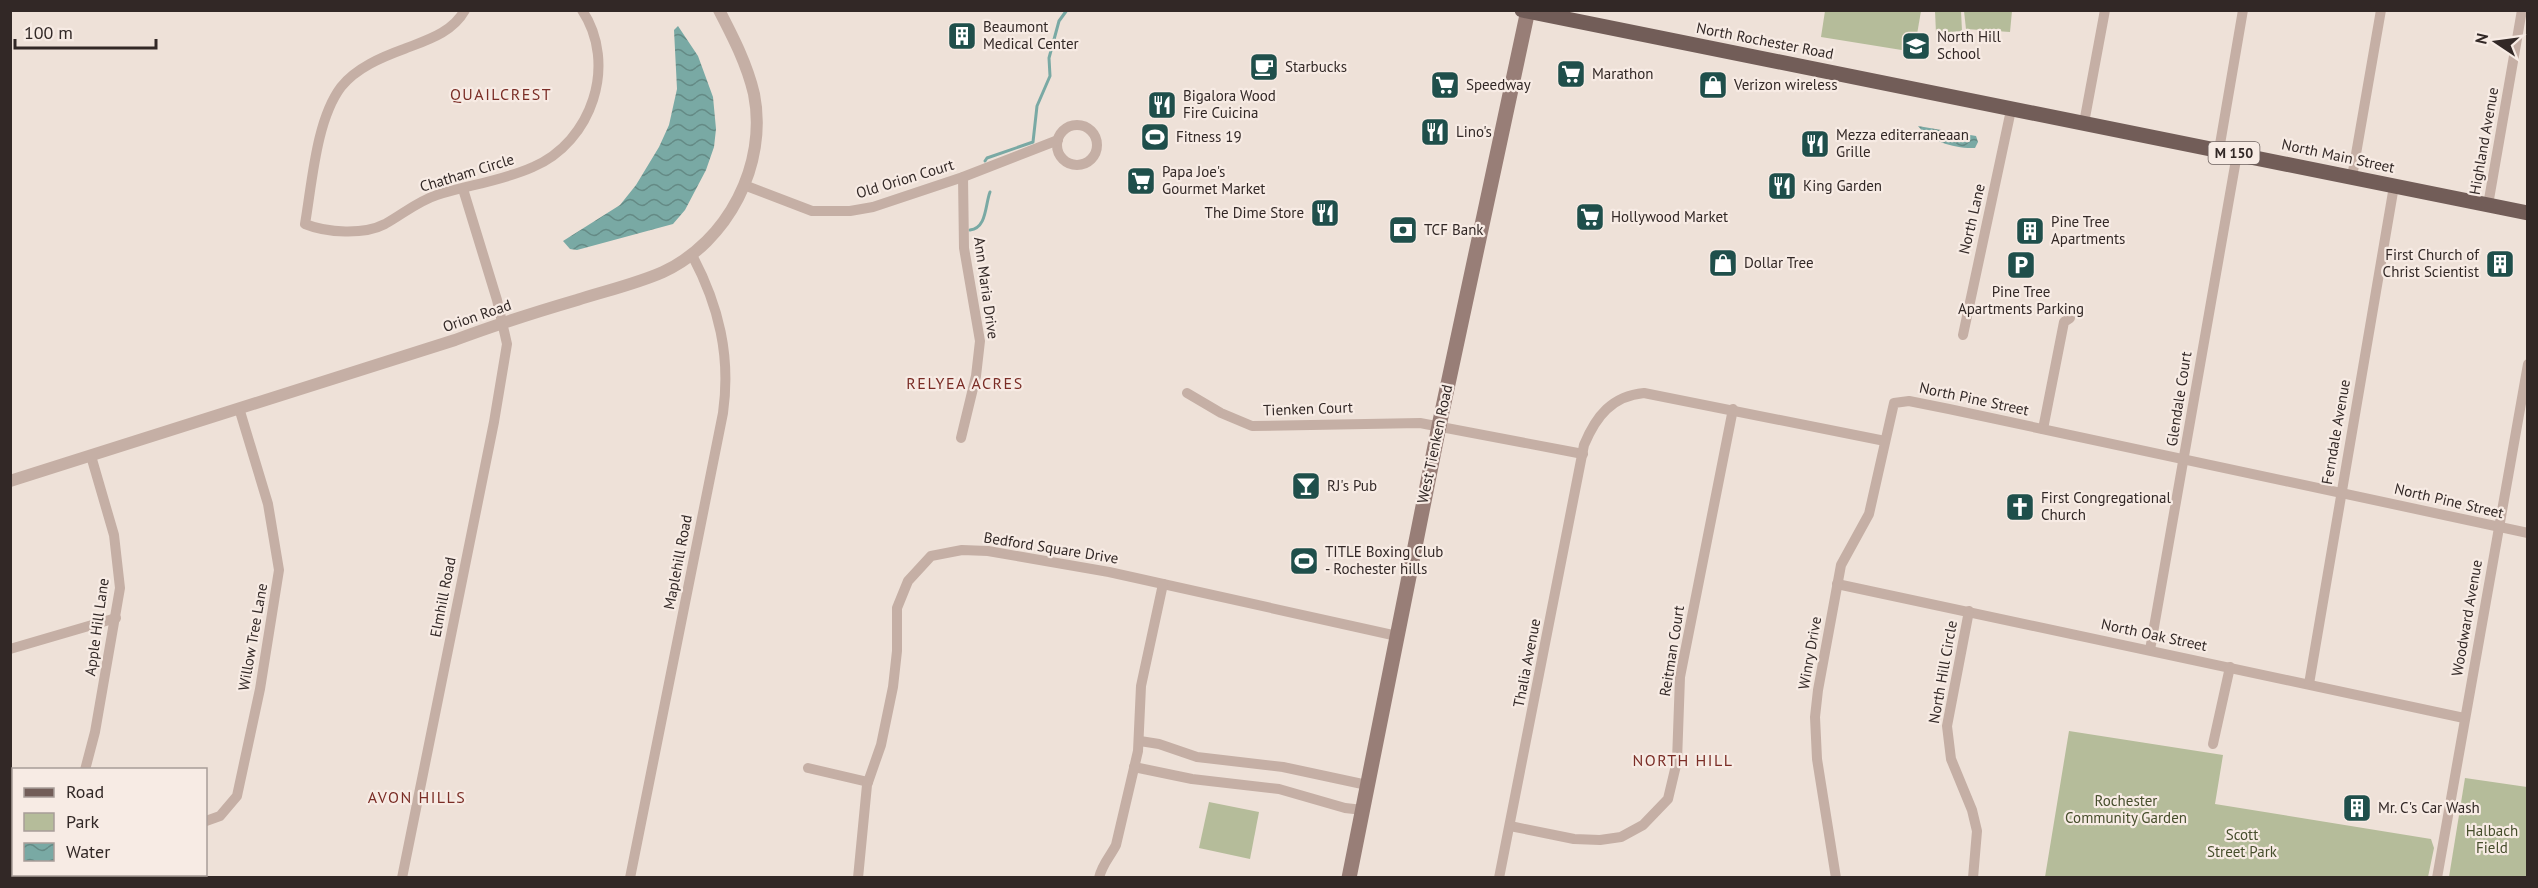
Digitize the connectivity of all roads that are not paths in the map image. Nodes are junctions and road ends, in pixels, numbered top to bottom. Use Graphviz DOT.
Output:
graph roads {
  1 [pos="465,10"];
  2 [pos="718,10"];
  3 [pos="2105,10"];
  4 [pos="2243,10"];
  5 [pos="2381,10"];
  6 [pos="2522,10"];
  7 [pos="1526,11"];
  8 [pos="587,12"];
  9 [pos="2006,108"];
  10 [pos="2084,123"];
  11 [pos="1058,140"];
  12 [pos="1039,148"];
  13 [pos="2219,150"];
  14 [pos="1060,154"];
  15 [pos="2237,154"];
  16 [pos="963,177"];
  17 [pos="2352,177"];
  18 [pos="744,185"];
  19 [pos="2394,186"];
  20 [pos="463,189"];
  21 [pos="2488,205"];
  22 [pos="2528,213"];
  23 [pos="692,255"];
  24 [pos="2070,318"];
  25 [pos="503,322"];
  26 [pos="1963,336"];
  27 [pos="2528,364"];
  28 [pos="1186,393"];
  29 [pos="239,408"];
  30 [pos="1733,409"];
  31 [pos="1439,426"];
  32 [pos="2043,429"];
  33 [pos="961,438"];
  34 [pos="1885,441"];
  35 [pos="1583,454"];
  36 [pos="91,456"];
  37 [pos="2184,459"];
  38 [pos="10,481"];
  39 [pos="2342,492"];
  40 [pos="2498,527"];
  41 [pos="2528,533"];
  42 [pos="1163,584"];
  43 [pos="1837,584"];
  44 [pos="1969,611"];
  45 [pos="116,618"];
  46 [pos="1397,636"];
  47 [pos="10,649"];
  48 [pos="2150,650"];
  49 [pos="2230,667"];
  50 [pos="2309,684"];
  51 [pos="2464,718"];
  52 [pos="1140,741"];
  53 [pos="2213,744"];
  54 [pos="1134,766"];
  55 [pos="85,768"];
  56 [pos="808,768"];
  57 [pos="868,782"];
  58 [pos="1367,785"];
  59 [pos="1363,810"];
  60 [pos="207,821"];
  61 [pos="1510,826"];
  62 [pos="402,878"];
  63 [pos="630,878"];
  64 [pos="858,878"];
  65 [pos="1099,878"];
  66 [pos="1349,878"];
  67 [pos="1499,878"];
  68 [pos="1836,878"];
  69 [pos="1973,878"];
  70 [pos="2437,878"];
  1 -- 20 [label="street, Chatham Circle"];
  2 -- 18 [label="street, Orion Road"];
  3 -- 10 [label="street"];
  4 -- 13 [label="street"];
  5 -- 17 [label="street"];
  6 -- 21 [label="street, Highland Avenue"];
  7 -- 9 [label="main road, North Rochester Road / M 150"];
  7 -- 31 [label="main road, West Tienken Road"];
  8 -- 20 [label="street, Chatham Circle"];
  9 -- 10 [label="main road, North Main Street / M 150"];
  9 -- 26 [label="street, North Lane"];
  10 -- 13 [label="main road, North Main Street / M 150"];
  11 -- 12 [label="street, Old Orion Court"];
  11 -- 14 [label="street"];
  11 -- 14 [label="street"];
  12 -- 14 [label="street"];
  12 -- 16 [label="street, Old Orion Court"];
  13 -- 15 [label="main road, North Main Street / M 150"];
  15 -- 17 [label="main road, North Main Street / M 150"];
  15 -- 37 [label="street, Glendale Court"];
  16 -- 18 [label="street, Old Orion Court"];
  16 -- 33 [label="street, Ann Maria Drive"];
  17 -- 19 [label="main road, North Main Street / M 150"];
  18 -- 23 [label="street, Orion Road"];
  19 -- 21 [label="main road, North Main Street / M 150"];
  19 -- 39 [label="street, Ferndale Avenue"];
  20 -- 25 [label="street, Elmhill Road"];
  21 -- 22 [label="main road, North Main Street / M 150"];
  23 -- 25 [label="street, Orion Road"];
  23 -- 63 [label="street, Maplehill Road"];
  24 -- 32 [label="street"];
  25 -- 29 [label="street, Orion Road"];
  25 -- 62 [label="street, Elmhill Road"];
  27 -- 40 [label="street, Woodward Avenue"];
  28 -- 31 [label="street, Tienken Court"];
  29 -- 36 [label="street, Orion Road"];
  29 -- 60 [label="street, Willow Tree Lane"];
  30 -- 34 [label="street"];
  30 -- 35 [label="street"];
  30 -- 61 [label="street, Reitman Court"];
  31 -- 35 [label="street"];
  31 -- 46 [label="main road, West Tienken Road"];
  32 -- 34 [label="street, North Pine Street"];
  32 -- 37 [label="street, North Pine Street"];
  34 -- 43 [label="street, Winry Drive"];
  35 -- 61 [label="street, Thalia Avenue"];
  36 -- 38 [label="street, Orion Road"];
  36 -- 45 [label="street, Apple Hill Lane"];
  37 -- 39 [label="street, North Pine Street"];
  37 -- 48 [label="street, Glendale Court"];
  39 -- 40 [label="street, North Pine Street"];
  39 -- 50 [label="street, Ferndale Avenue"];
  40 -- 41 [label="street, North Pine Street"];
  40 -- 51 [label="street, Woodward Avenue"];
  42 -- 46 [label="street, Bedford Square Drive"];
  42 -- 52 [label="street"];
  42 -- 57 [label="street, Bedford Square Drive"];
  43 -- 44 [label="street, North Oak Street"];
  43 -- 68 [label="street, Winry Drive"];
  44 -- 48 [label="street, North Oak Street"];
  44 -- 69 [label="street, North Hill Circle"];
  45 -- 47 [label="street"];
  45 -- 55 [label="street, Apple Hill Lane"];
  46 -- 58 [label="main road, West Tienken Road"];
  48 -- 49 [label="street, North Oak Street"];
  49 -- 50 [label="street, North Oak Street"];
  49 -- 53 [label="street"];
  50 -- 51 [label="street, North Oak Street"];
  51 -- 70 [label="street, Woodward Avenue"];
  52 -- 54 [label="street"];
  52 -- 58 [label="street"];
  54 -- 59 [label="street"];
  54 -- 65 [label="street"];
  56 -- 57 [label="street"];
  57 -- 64 [label="street, Bedford Square Drive"];
  58 -- 59 [label="main road, West Tienken Road"];
  59 -- 66 [label="main road, West Tienken Road"];
  61 -- 67 [label="street, Thalia Avenue"];
}
